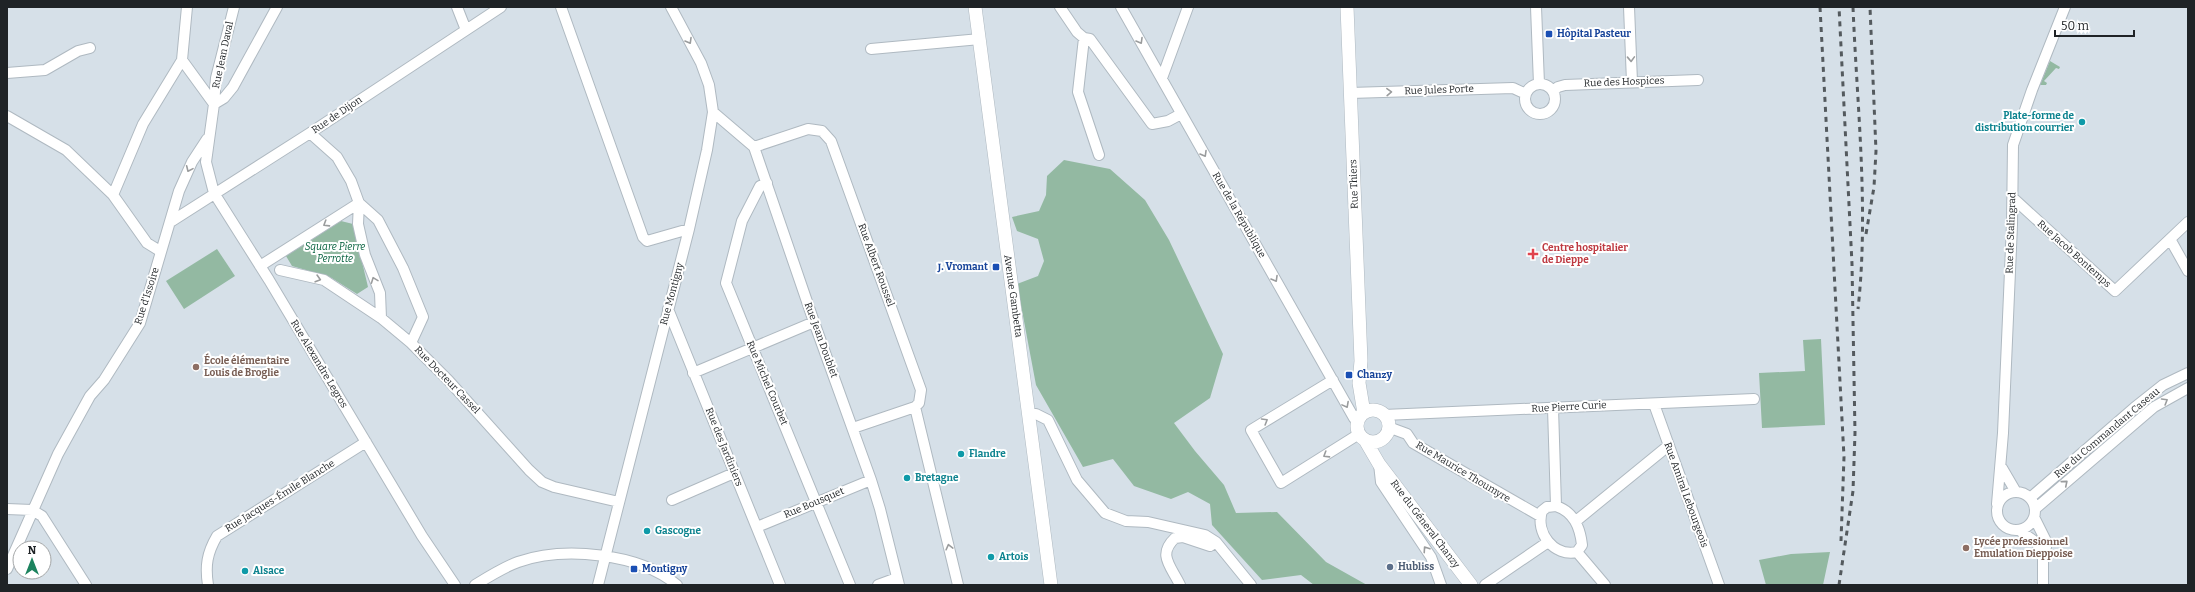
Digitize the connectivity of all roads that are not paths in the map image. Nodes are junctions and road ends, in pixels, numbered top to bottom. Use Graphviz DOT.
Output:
graph roads {
  1 [pos="186,7"];
  2 [pos="234,7"];
  3 [pos="277,7"];
  4 [pos="457,7"];
  5 [pos="501,7"];
  6 [pos="561,7"];
  7 [pos="671,7"];
  8 [pos="975,7"];
  9 [pos="1060,7"];
  10 [pos="1121,7"];
  11 [pos="1188,7"];
  12 [pos="1347,7"];
  13 [pos="1536,7"];
  14 [pos="1629,7"];
  15 [pos="2065,7"];
  16 [pos="466,30"];
  17 [pos="1084,38"];
  18 [pos="980,39"];
  19 [pos="90,48"];
  20 [pos="871,49"];
  21 [pos="182,60"];
  22 [pos="7,73"];
  23 [pos="1162,78"];
  24 [pos="1698,80"];
  25 [pos="1632,82"];
  26 [pos="1539,84"];
  27 [pos="1553,92"];
  28 [pos="1350,93"];
  29 [pos="1526,94"];
  30 [pos="214,104"];
  31 [pos="713,112"];
  32 [pos="1181,114"];
  33 [pos="7,116"];
  34 [pos="310,133"];
  35 [pos="209,136"];
  36 [pos="754,147"];
  37 [pos="1099,155"];
  38 [pos="767,183"];
  39 [pos="214,193"];
  40 [pos="113,195"];
  41 [pos="2013,198"];
  42 [pos="359,203"];
  43 [pos="172,221"];
  44 [pos="2188,222"];
  45 [pos="689,229"];
  46 [pos="2170,239"];
  47 [pos="160,251"];
  48 [pos="274,258"];
  49 [pos="260,266"];
  50 [pos="280,270"];
  51 [pos="2188,270"];
  52 [pos="269,280"];
  53 [pos="668,309"];
  54 [pos="382,318"];
  55 [pos="814,322"];
  56 [pos="411,343"];
  57 [pos="752,348"];
  58 [pos="693,373"];
  59 [pos="2188,373"];
  60 [pos="1333,380"];
  61 [pos="2188,388"];
  62 [pos="1754,399"];
  63 [pos="1654,404"];
  64 [pos="915,407"];
  65 [pos="1553,408"];
  66 [pos="1029,414"];
  67 [pos="1370,423"];
  68 [pos="854,428"];
  69 [pos="366,442"];
  70 [pos="1668,446"];
  71 [pos="1379,464"];
  72 [pos="2002,468"];
  73 [pos="734,473"];
  74 [pos="871,480"];
  75 [pos="2016,492"];
  76 [pos="2030,498"];
  77 [pos="672,500"];
  78 [pos="817,501"];
  79 [pos="619,502"];
  80 [pos="1997,504"];
  81 [pos="1556,506"];
  82 [pos="7,509"];
  83 [pos="32,510"];
  84 [pos="2035,513"];
  85 [pos="1540,516"];
  86 [pos="1576,521"];
  87 [pos="757,527"];
  88 [pos="2019,530"];
  89 [pos="1216,542"];
  90 [pos="1548,542"];
  91 [pos="1577,552"];
  92 [pos="606,556"];
  93 [pos="2043,558"];
  94 [pos="7,569"];
  95 [pos="898,581"];
  96 [pos="86,585"];
  97 [pos="208,585"];
  98 [pos="455,585"];
  99 [pos="475,585"];
  100 [pos="598,585"];
  101 [pos="677,585"];
  102 [pos="780,585"];
  103 [pos="850,585"];
  104 [pos="878,585"];
  105 [pos="958,585"];
  106 [pos="1051,585"];
  107 [pos="1180,585"];
  108 [pos="1251,585"];
  109 [pos="1441,585"];
  110 [pos="1471,585"];
  111 [pos="1485,585"];
  112 [pos="1605,585"];
  113 [pos="1719,585"];
  114 [pos="2043,585"];
  1 -- 21 [label="street"];
  2 -- 30 [label="street, Rue Jean Daval"];
  3 -- 30 [label="street"];
  4 -- 16 [label="street"];
  5 -- 16 [label="street, Rue de Dijon"];
  6 -- 45 [label="street"];
  7 -- 31 [label="street, Rue Montigny, one-way"];
  8 -- 18 [label="main road, Avenue Gambetta"];
  9 -- 17 [label="street"];
  10 -- 23 [label="street, Rue de la République, one-way"];
  11 -- 23 [label="street"];
  12 -- 28 [label="main road, Rue Thiers"];
  13 -- 26 [label="street"];
  14 -- 25 [label="street, one-way"];
  15 -- 41 [label="street, Rue de Stalingrad"];
  16 -- 34 [label="street, Rue de Dijon"];
  17 -- 32 [label="street"];
  17 -- 37 [label="street"];
  18 -- 20 [label="street"];
  18 -- 66 [label="main road, Avenue Gambetta"];
  19 -- 22 [label="street"];
  21 -- 30 [label="street"];
  21 -- 40 [label="street"];
  23 -- 32 [label="street, Rue de la République"];
  24 -- 25 [label="street, Rue des Hospices"];
  25 -- 27 [label="street, Rue des Hospices"];
  26 -- 27 [label="street"];
  26 -- 29 [label="street"];
  27 -- 29 [label="street"];
  28 -- 29 [label="street, Rue Jules Porte, one-way"];
  28 -- 67 [label="main road, Rue Thiers"];
  30 -- 35 [label="street, Rue d'Issoire"];
  31 -- 36 [label="street, Rue Jean Doublet"];
  31 -- 45 [label="street, Rue Montigny"];
  32 -- 60 [label="street, Rue de la République, one-way"];
  33 -- 40 [label="street"];
  34 -- 39 [label="street, Rue de Dijon"];
  34 -- 42 [label="street"];
  35 -- 39 [label="street, Rue Alexandre Legros"];
  35 -- 43 [label="street, Rue d'Issoire, one-way"];
  36 -- 38 [label="street, Rue Jean Doublet"];
  36 -- 64 [label="street, Rue Albert Roussel"];
  38 -- 55 [label="street, Rue Jean Doublet"];
  38 -- 57 [label="street, Rue Michel Courbet"];
  39 -- 43 [label="street, Rue de Dijon"];
  39 -- 49 [label="street, Rue Alexandre Legros"];
  40 -- 47 [label="street"];
  41 -- 46 [label="street, Rue Jacob Bontemps"];
  41 -- 72 [label="street, Rue de Stalingrad"];
  42 -- 48 [label="street, one-way"];
  54 -- 42 [label="street, one-way"];
  42 -- 56 [label="street"];
  43 -- 47 [label="street, Rue d'Issoire"];
  44 -- 46 [label="street, Rue Jacob Bontemps"];
  45 -- 53 [label="street, Rue Montigny"];
  46 -- 51 [label="street"];
  47 -- 83 [label="street, Rue d'Issoire"];
  48 -- 49 [label="street"];
  48 -- 50 [label="street"];
  49 -- 52 [label="street, Rue Alexandre Legros"];
  50 -- 52 [label="street"];
  50 -- 54 [label="street, Rue Docteur Cassel, one-way"];
  52 -- 69 [label="street, Rue Alexandre Legros"];
  53 -- 58 [label="street, Rue des Jardiniers"];
  53 -- 79 [label="street, Rue Montigny"];
  54 -- 56 [label="street, Rue Docteur Cassel"];
  55 -- 57 [label="street"];
  55 -- 68 [label="street, Rue Jean Doublet"];
  56 -- 79 [label="street, Rue Docteur Cassel"];
  57 -- 58 [label="street"];
  57 -- 78 [label="street, Rue Michel Courbet"];
  58 -- 73 [label="street, Rue des Jardiniers"];
  59 -- 76 [label="street, Rue du Commandant Caseau"];
  60 -- 67 [label="street, Rue de la République, one-way"];
  67 -- 60 [label="street, one-way"];
  84 -- 61 [label="street, Rue du Commandant Caseau, one-way"];
  62 -- 63 [label="street, Rue Pierre Curie"];
  63 -- 65 [label="street, Rue Pierre Curie"];
  63 -- 70 [label="street, Rue Amiral Lebourgeois"];
  64 -- 68 [label="street"];
  105 -- 64 [label="street, one-way"];
  65 -- 67 [label="street, Rue Pierre Curie"];
  65 -- 81 [label="street"];
  66 -- 89 [label="street"];
  66 -- 106 [label="main road, Avenue Gambetta"];
  67 -- 71 [label="main road, Rue du Géneral Chanzy"];
  67 -- 71 [label="main road"];
  67 -- 85 [label="street, Rue Maurice Thoumyre"];
  68 -- 74 [label="street, Rue Jean Doublet"];
  69 -- 97 [label="street, Rue Jacques-Émile Blanche"];
  69 -- 98 [label="street, Rue Alexandre Legros"];
  70 -- 86 [label="street"];
  70 -- 113 [label="street, Rue Amiral Lebourgeois"];
  109 -- 71 [label="street, one-way"];
  71 -- 110 [label="main road, Rue du Géneral Chanzy"];
  72 -- 75 [label="street"];
  72 -- 80 [label="street, Rue de Stalingrad"];
  73 -- 77 [label="street"];
  73 -- 87 [label="street, Rue des Jardiniers"];
  74 -- 78 [label="street, Rue Bousquet"];
  74 -- 95 [label="street, Rue Jean Doublet"];
  75 -- 76 [label="street"];
  75 -- 80 [label="street"];
  76 -- 84 [label="street"];
  78 -- 87 [label="street, Rue Bousquet"];
  78 -- 103 [label="street, Rue Michel Courbet"];
  79 -- 92 [label="street, Rue Montigny"];
  80 -- 88 [label="street"];
  81 -- 85 [label="street"];
  81 -- 86 [label="street"];
  82 -- 83 [label="street"];
  83 -- 94 [label="street, Rue d'Issoire"];
  83 -- 96 [label="street"];
  84 -- 88 [label="street"];
  84 -- 93 [label="street"];
  85 -- 90 [label="street"];
  86 -- 91 [label="street"];
  87 -- 102 [label="street, Rue des Jardiniers"];
  88 -- 93 [label="street"];
  89 -- 107 [label="street"];
  89 -- 108 [label="street"];
  90 -- 91 [label="street"];
  90 -- 111 [label="street"];
  91 -- 112 [label="street"];
  92 -- 99 [label="street"];
  92 -- 100 [label="street, Rue Montigny"];
  92 -- 101 [label="street"];
  93 -- 114 [label="street"];
  95 -- 104 [label="street"];
}
